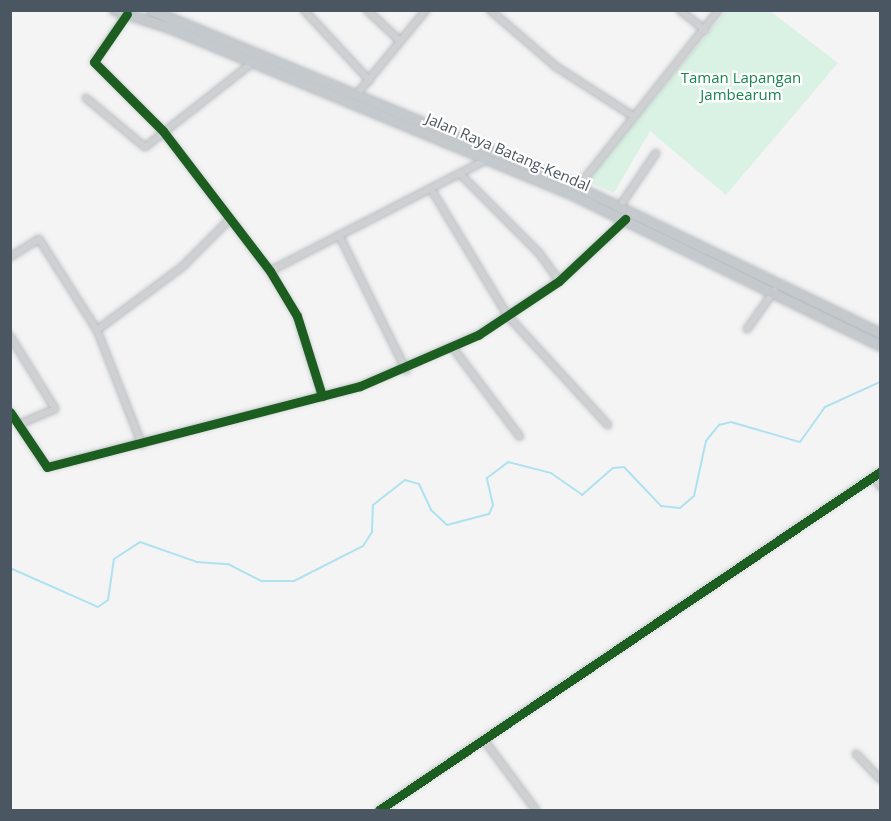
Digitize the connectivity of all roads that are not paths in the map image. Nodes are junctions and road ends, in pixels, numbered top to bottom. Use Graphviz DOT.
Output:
graph roads {
  1 [pos="114,10"];
  2 [pos="151,10"];
  3 [pos="304,10"];
  4 [pos="367,10"];
  5 [pos="426,10"];
  6 [pos="490,10"];
  7 [pos="680,10"];
  8 [pos="719,10"];
  9 [pos="127,14"];
  10 [pos="705,30"];
  11 [pos="400,41"];
  12 [pos="251,64"];
  13 [pos="369,80"];
  14 [pos="357,94"];
  15 [pos="86,98"];
  16 [pos="384,105"];
  17 [pos="379,114"];
  18 [pos="633,116"];
  19 [pos="163,131"];
  20 [pos="656,153"];
  21 [pos="489,159"];
  22 [pos="461,175"];
  23 [pos="578,187"];
  24 [pos="430,189"];
  25 [pos="620,206"];
  26 [pos="625,219"];
  27 [pos="227,222"];
  28 [pos="339,235"];
  29 [pos="10,257"];
  30 [pos="270,271"];
  31 [pos="559,280"];
  32 [pos="774,291"];
  33 [pos="508,316"];
  34 [pos="747,329"];
  35 [pos="97,330"];
  36 [pos="880,333"];
  37 [pos="10,336"];
  38 [pos="880,345"];
  39 [pos="453,348"];
  40 [pos="406,370"];
  41 [pos="322,396"];
  42 [pos="10,412"];
  43 [pos="20,424"];
  44 [pos="608,425"];
  45 [pos="520,437"];
  46 [pos="142,445"];
  47 [pos="877,474"];
  48 [pos="880,486"];
  49 [pos="484,740"];
  50 [pos="856,754"];
  51 [pos="880,779"];
  52 [pos="380,810"];
  53 [pos="536,810"];
  1 -- 9 [label="highway, Jalan Raya Batang-Kendal"];
  2 -- 14 [label="highway, Jalan Raya Batang-Kendal"];
  3 -- 13 [label="street"];
  4 -- 11 [label="street"];
  5 -- 11 [label="street"];
  6 -- 18 [label="street"];
  7 -- 10 [label="street"];
  8 -- 10 [label="street"];
  9 -- 12 [label="highway, Jalan Raya Batang-Kendal"];
  9 -- 19 [label="street"];
  10 -- 18 [label="street"];
  11 -- 13 [label="street"];
  12 -- 17 [label="highway, Jalan Raya Batang-Kendal"];
  12 -- 19 [label="street"];
  13 -- 14 [label="street"];
  14 -- 16 [label="highway, Jalan Raya Batang-Kendal"];
  15 -- 19 [label="street"];
  16 -- 17 [label="highway"];
  16 -- 23 [label="highway, Jalan Raya Batang-Kendal"];
  17 -- 21 [label="highway, Jalan Raya Batang-Kendal"];
  18 -- 23 [label="street"];
  19 -- 27 [label="street"];
  20 -- 25 [label="street"];
  21 -- 22 [label="street"];
  21 -- 26 [label="highway, Jalan Raya Batang-Kendal"];
  22 -- 24 [label="street"];
  22 -- 31 [label="street"];
  23 -- 25 [label="highway, Jalan Raya Batang-Kendal"];
  24 -- 28 [label="street"];
  24 -- 33 [label="street"];
  25 -- 36 [label="highway, Jalan Raya Batang-Kendal"];
  26 -- 31 [label="street"];
  26 -- 32 [label="highway, Jalan Raya Batang-Kendal"];
  27 -- 30 [label="street"];
  27 -- 35 [label="street"];
  28 -- 30 [label="street"];
  28 -- 40 [label="street"];
  29 -- 35 [label="street"];
  30 -- 41 [label="street"];
  31 -- 33 [label="street"];
  32 -- 34 [label="street"];
  32 -- 38 [label="highway, Jalan Raya Batang-Kendal"];
  33 -- 39 [label="street"];
  33 -- 44 [label="street"];
  35 -- 46 [label="street"];
  37 -- 43 [label="street"];
  39 -- 40 [label="street"];
  39 -- 45 [label="street"];
  40 -- 41 [label="street"];
  41 -- 46 [label="street"];
  42 -- 43 [label="street"];
  43 -- 46 [label="street"];
  47 -- 48 [label="street"];
  47 -- 49 [label="street"];
  49 -- 52 [label="street"];
  49 -- 53 [label="street"];
  50 -- 51 [label="street"];
}
